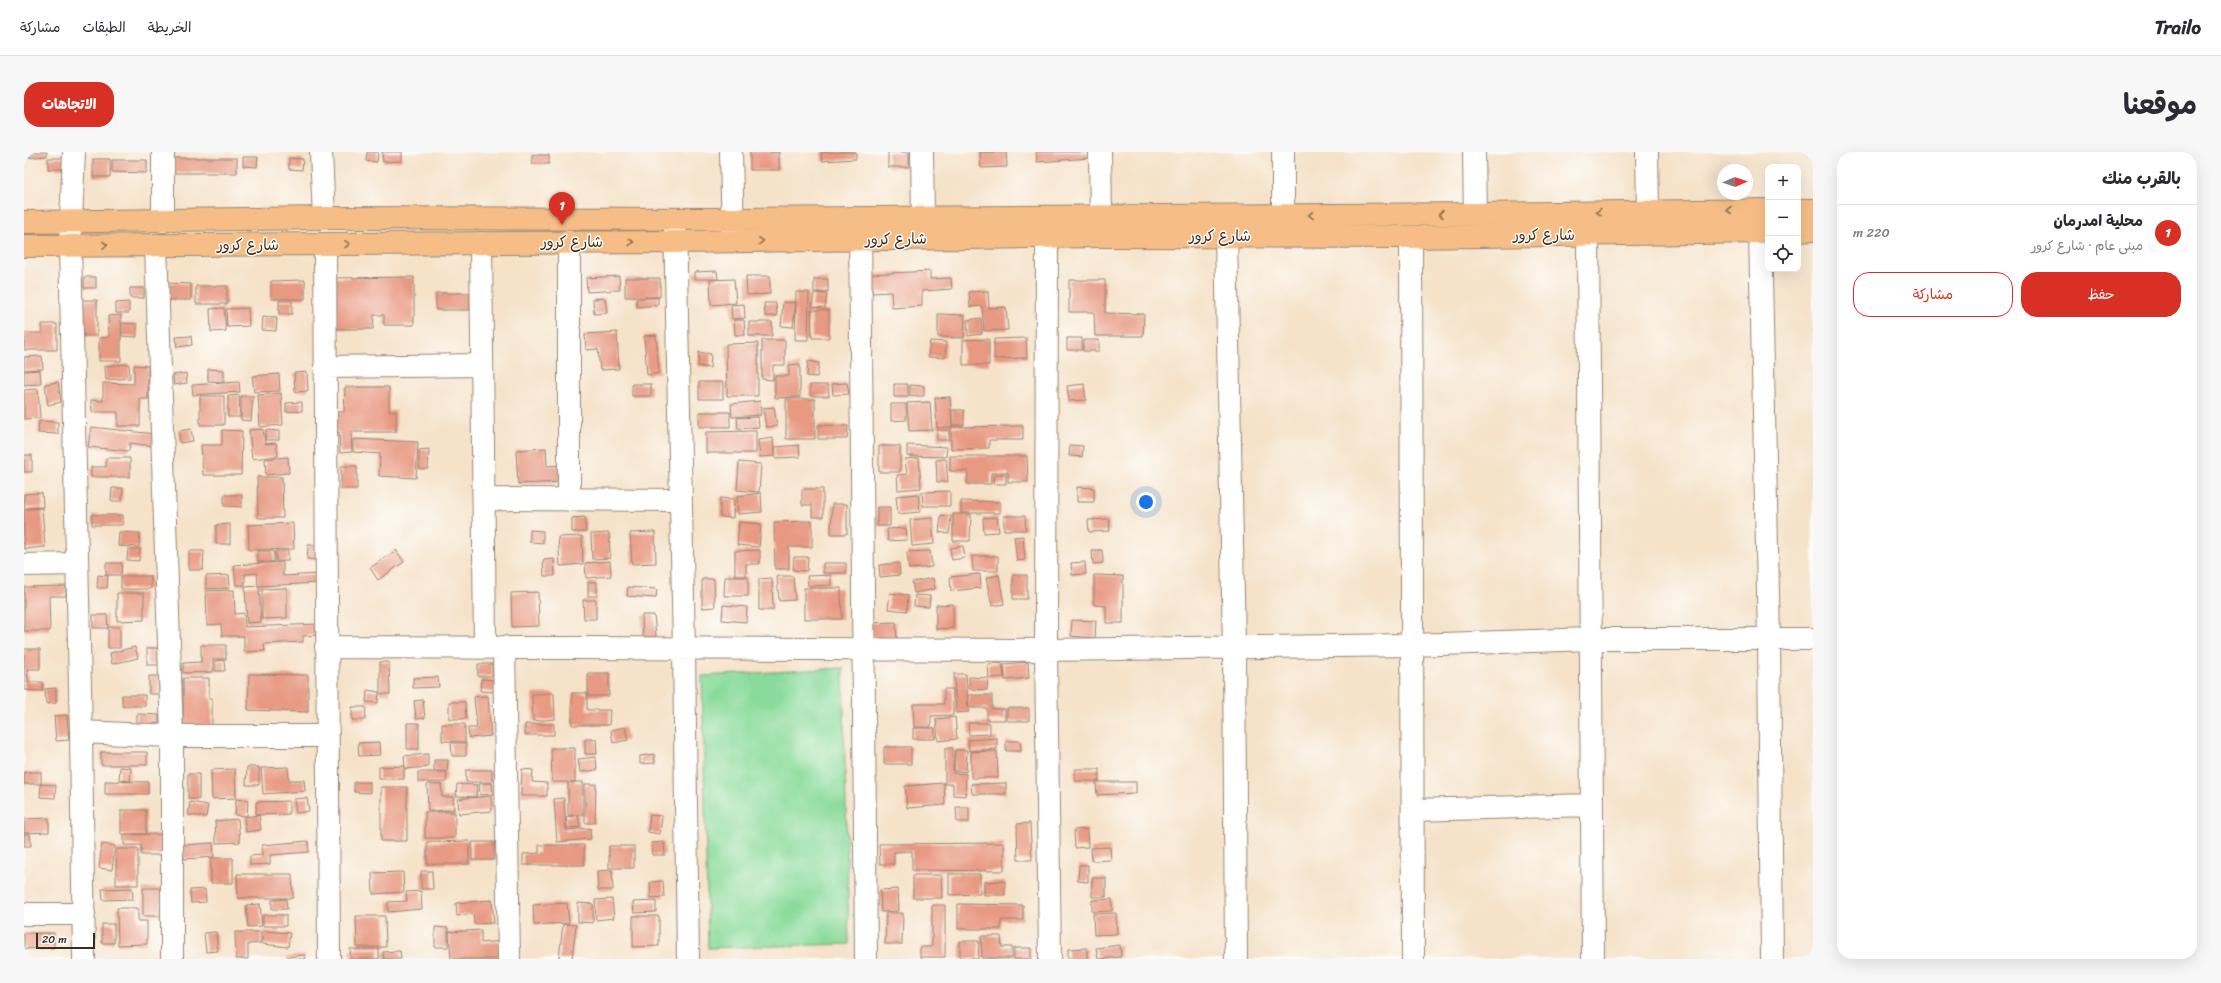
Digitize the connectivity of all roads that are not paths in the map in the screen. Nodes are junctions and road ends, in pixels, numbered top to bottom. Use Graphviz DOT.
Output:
graph roads {
  1 [pos="74,152"];
  2 [pos="163,152"];
  3 [pos="321,152"];
  4 [pos="732,152"];
  5 [pos="922,152"];
  6 [pos="1100,152"];
  7 [pos="1283,152"];
  8 [pos="1474,152"];
  9 [pos="1647,152"];
  10 [pos="1765,210"];
  11 [pos="1801,210"];
  12 [pos="1813,210"];
  13 [pos="1648,211"];
  14 [pos="1475,214"];
  15 [pos="1102,216"];
  16 [pos="1283,216"];
  17 [pos="324,218"];
  18 [pos="512,218"];
  19 [pos="675,218"];
  20 [pos="860,218"];
  21 [pos="923,218"];
  22 [pos="732,219"];
  23 [pos="162,221"];
  24 [pos="24,222"];
  25 [pos="72,222"];
  26 [pos="1813,230"];
  27 [pos="1801,231"];
  28 [pos="1764,232"];
  29 [pos="1588,235"];
  30 [pos="1226,236"];
  31 [pos="1411,237"];
  32 [pos="1047,238"];
  33 [pos="860,239"];
  34 [pos="481,242"];
  35 [pos="514,242"];
  36 [pos="569,242"];
  37 [pos="676,242"];
  38 [pos="733,242"];
  39 [pos="324,244"];
  40 [pos="70,245"];
  41 [pos="156,245"];
  42 [pos="24,246"];
  43 [pos="482,365"];
  44 [pos="325,367"];
  45 [pos="484,499"];
  46 [pos="569,500"];
  47 [pos="681,500"];
  48 [pos="24,564"];
  49 [pos="77,564"];
  50 [pos="1590,638"];
  51 [pos="1769,638"];
  52 [pos="1813,639"];
  53 [pos="1412,645"];
  54 [pos="326,647"];
  55 [pos="494,647"];
  56 [pos="1234,647"];
  57 [pos="684,648"];
  58 [pos="863,650"];
  59 [pos="1046,650"];
  60 [pos="81,732"];
  61 [pos="172,736"];
  62 [pos="327,736"];
  63 [pos="1591,806"];
  64 [pos="1413,810"];
  65 [pos="24,914"];
  66 [pos="84,914"];
  67 [pos="84,959"];
  68 [pos="172,959"];
  69 [pos="329,959"];
  70 [pos="509,959"];
  71 [pos="688,959"];
  72 [pos="866,959"];
  73 [pos="1050,959"];
  74 [pos="1236,959"];
  75 [pos="1413,959"];
  76 [pos="1593,959"];
  77 [pos="1772,959"];
  1 -- 25 [label="street"];
  2 -- 23 [label="street"];
  3 -- 17 [label="street"];
  4 -- 22 [label="street"];
  5 -- 21 [label="street"];
  6 -- 15 [label="street"];
  7 -- 16 [label="street"];
  8 -- 14 [label="street"];
  9 -- 13 [label="street"];
  10 -- 13 [label="main road, شارع كرور, one-way"];
  11 -- 12 [label="main road"];
  13 -- 14 [label="main road, شارع كرور, one-way"];
  14 -- 16 [label="main road, شارع كرور, one-way"];
  15 -- 16 [label="main road, شارع كرور"];
  15 -- 21 [label="main road, شارع كرور"];
  17 -- 18 [label="main road, شارع كرور"];
  17 -- 23 [label="main road, شارع كرور"];
  18 -- 19 [label="main road, شارع كرور"];
  18 -- 35 [label="main road"];
  19 -- 22 [label="main road, شارع كرور"];
  19 -- 37 [label="street"];
  20 -- 21 [label="main road, شارع كرور"];
  20 -- 22 [label="main road, شارع كرور"];
  20 -- 33 [label="street"];
  22 -- 38 [label="street"];
  23 -- 25 [label="main road, شارع كرور"];
  24 -- 25 [label="main road, شارع كرور"];
  25 -- 40 [label="street"];
  26 -- 27 [label="main road"];
  28 -- 29 [label="main road, شارع كرور"];
  28 -- 51 [label="street"];
  29 -- 31 [label="main road, شارع كرور"];
  29 -- 50 [label="street"];
  30 -- 31 [label="main road, شارع كرور"];
  30 -- 32 [label="main road, شارع كرور"];
  30 -- 56 [label="street"];
  31 -- 53 [label="street"];
  32 -- 33 [label="main road, شارع كرور"];
  32 -- 59 [label="street"];
  38 -- 33 [label="main road, شارع كرور, one-way"];
  33 -- 58 [label="street"];
  34 -- 35 [label="main road, شارع كرور"];
  39 -- 34 [label="main road, شارع كرور, one-way"];
  34 -- 43 [label="street"];
  35 -- 36 [label="main road, شارع كرور"];
  36 -- 37 [label="main road, شارع كرور, one-way"];
  36 -- 46 [label="street"];
  37 -- 38 [label="main road, شارع كرور"];
  37 -- 47 [label="street"];
  39 -- 41 [label="main road, شارع كرور"];
  39 -- 44 [label="street"];
  40 -- 41 [label="main road, شارع كرور, one-way"];
  40 -- 42 [label="main road, شارع كرور"];
  40 -- 49 [label="street"];
  41 -- 61 [label="street"];
  43 -- 44 [label="street"];
  43 -- 45 [label="street"];
  44 -- 54 [label="street"];
  45 -- 46 [label="street"];
  45 -- 55 [label="street"];
  46 -- 47 [label="street"];
  47 -- 57 [label="street"];
  48 -- 49 [label="street"];
  49 -- 60 [label="street"];
  50 -- 51 [label="street"];
  50 -- 53 [label="street"];
  50 -- 63 [label="street"];
  51 -- 52 [label="street"];
  51 -- 77 [label="street"];
  53 -- 56 [label="street"];
  53 -- 64 [label="street"];
  54 -- 55 [label="street"];
  54 -- 62 [label="street"];
  55 -- 57 [label="street"];
  55 -- 70 [label="street"];
  56 -- 59 [label="street"];
  56 -- 74 [label="street"];
  57 -- 58 [label="street"];
  57 -- 71 [label="street"];
  58 -- 59 [label="street"];
  58 -- 72 [label="street"];
  59 -- 73 [label="street"];
  60 -- 61 [label="street"];
  60 -- 66 [label="street"];
  61 -- 62 [label="street"];
  61 -- 68 [label="street"];
  62 -- 69 [label="street"];
  63 -- 64 [label="street"];
  63 -- 76 [label="street"];
  64 -- 75 [label="street"];
  65 -- 66 [label="street"];
  66 -- 67 [label="street"];
}
